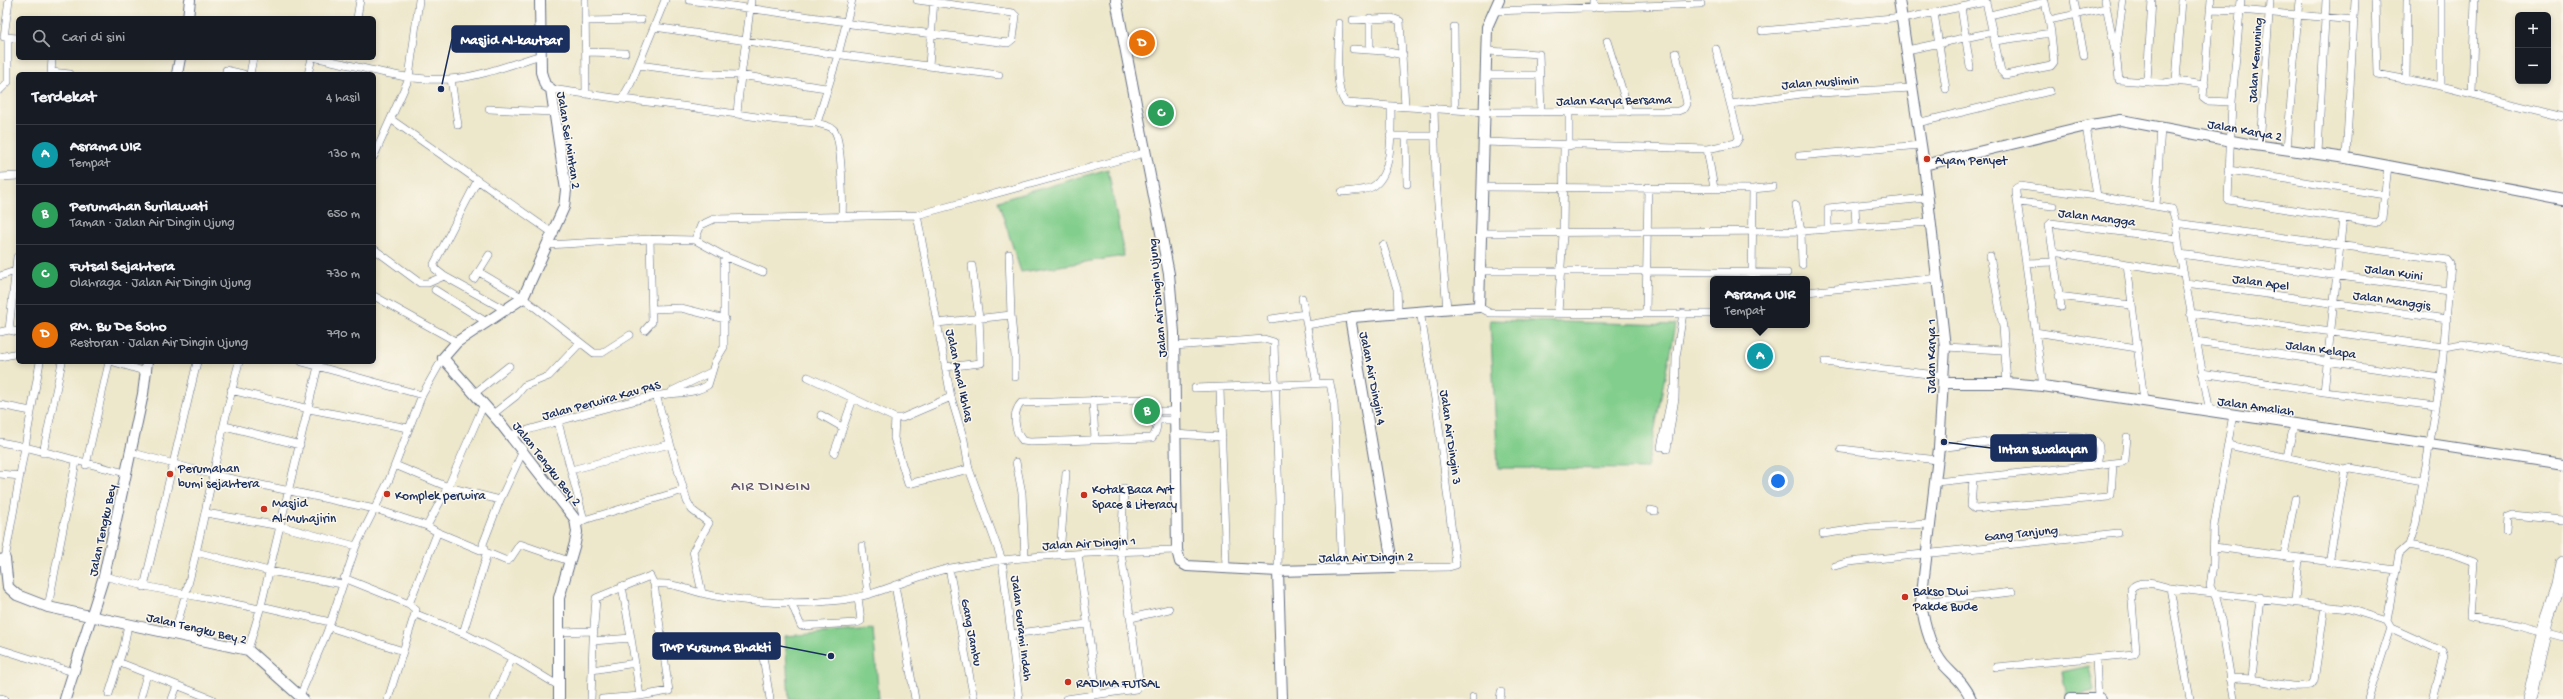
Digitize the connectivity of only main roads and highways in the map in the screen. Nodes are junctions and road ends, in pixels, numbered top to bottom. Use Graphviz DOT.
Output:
graph roads {
  1 [pos="2563,563"];
  2 [pos="2561,586"];
  3 [pos="2529,699"];
  1 -- 2 [label="highway"];
  2 -- 3 [label="highway"];
}
